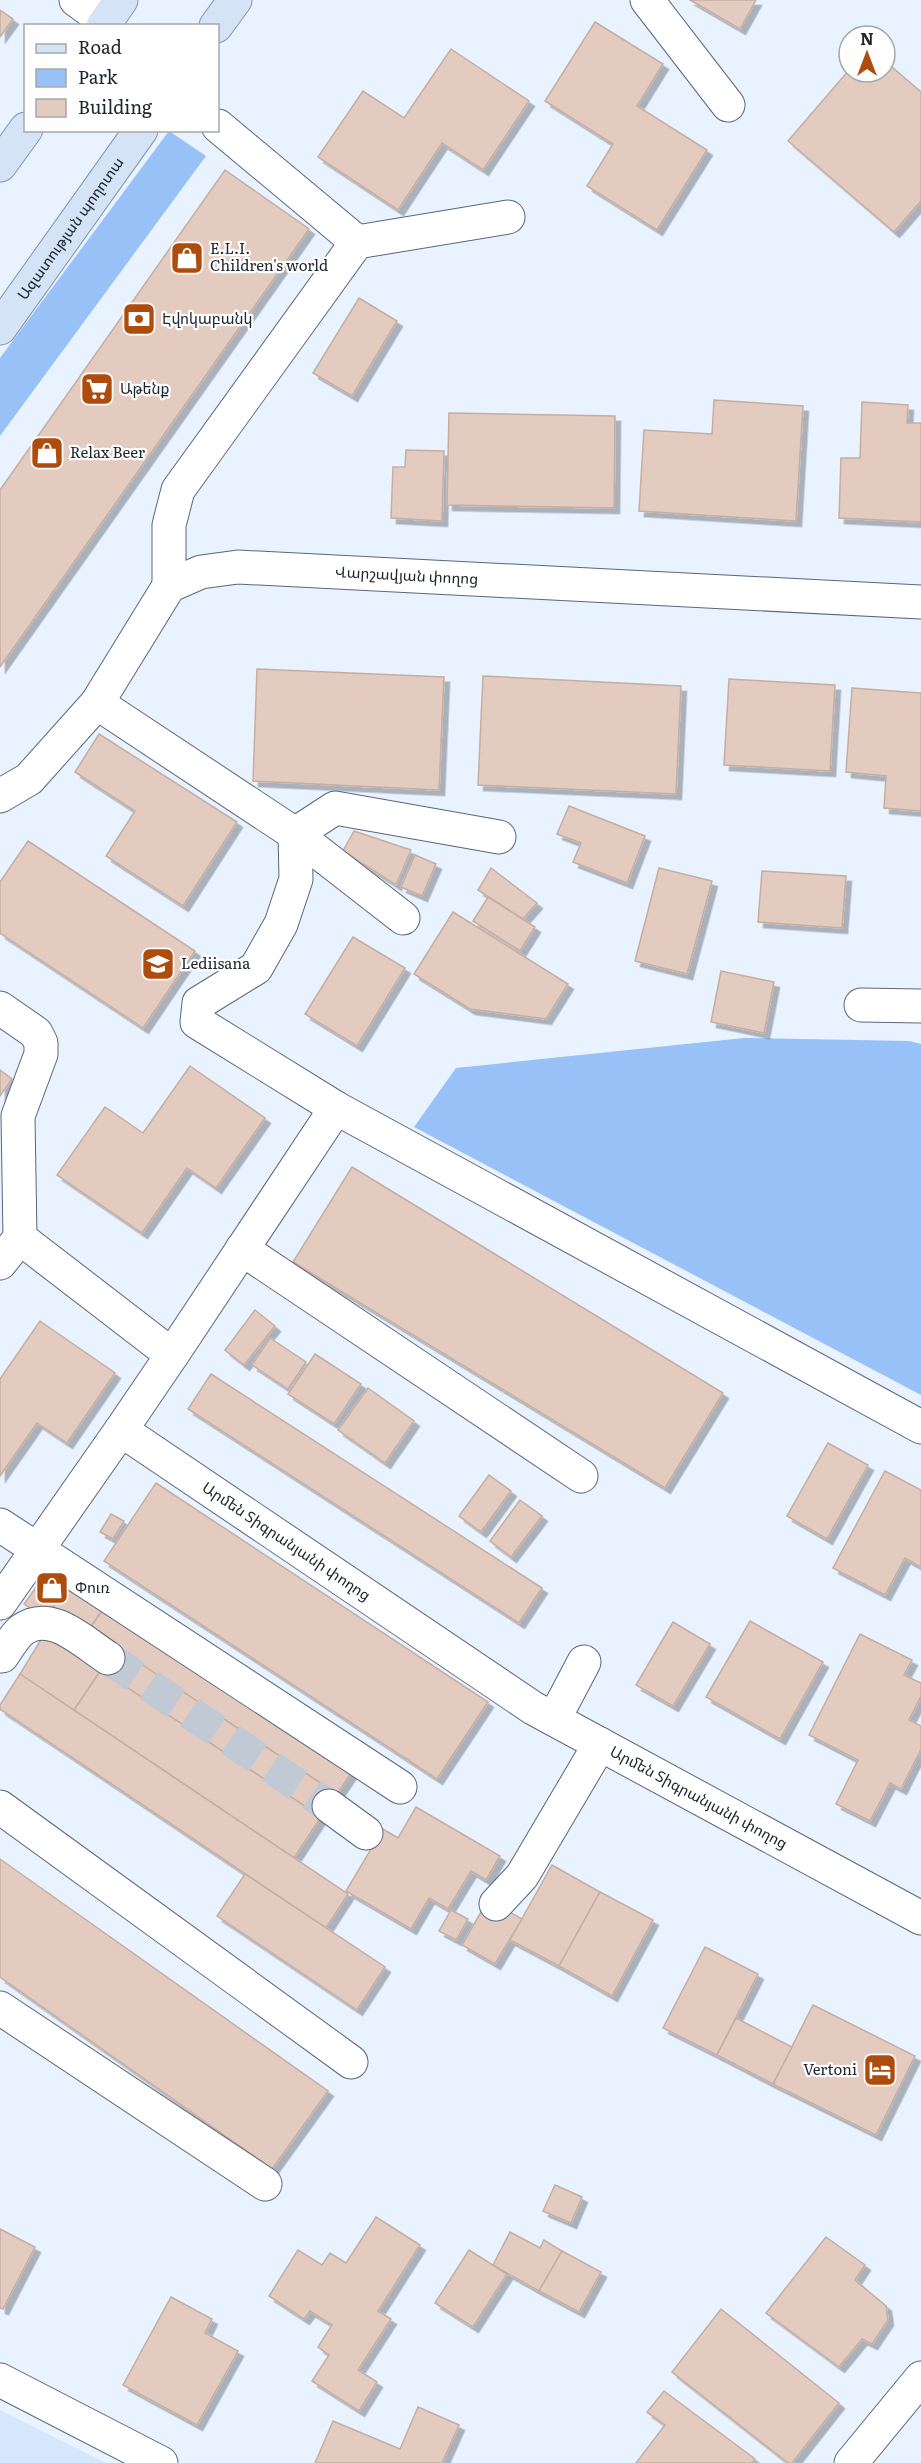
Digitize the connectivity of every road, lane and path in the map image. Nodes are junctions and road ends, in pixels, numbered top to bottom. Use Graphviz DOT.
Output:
graph roads {
  1 [pos="76,0"];
  2 [pos="647,0"];
  3 [pos="110,16"];
  4 [pos="728,105"];
  5 [pos="219,127"];
  6 [pos="24,132"];
  7 [pos="140,132"];
  8 [pos="0,165"];
  9 [pos="508,217"];
  10 [pos="357,242"];
  11 [pos="0,328"];
  12 [pos="170,585"];
  13 [pos="921,602"];
  14 [pos="97,703"];
  15 [pos="0,796"];
  16 [pos="295,834"];
  17 [pos="499,837"];
  18 [pos="403,918"];
  19 [pos="861,1005"];
  20 [pos="921,1006"];
  21 [pos="0,1008"];
  22 [pos="336,1108"];
  23 [pos="9,1124"];
  24 [pos="20,1238"];
  25 [pos="242,1249"];
  26 [pos="0,1263"];
  27 [pos="172,1355"];
  28 [pos="921,1427"];
  29 [pos="121,1430"];
  30 [pos="581,1476"];
  31 [pos="0,1525"];
  32 [pos="38,1550"];
  33 [pos="0,1603"];
  34 [pos="82,1648"];
  35 [pos="0,1655"];
  36 [pos="584,1662"];
  37 [pos="554,1719"];
  38 [pos="600,1744"];
  39 [pos="400,1787"];
  40 [pos="329,1806"];
  41 [pos="0,1808"];
  42 [pos="366,1833"];
  43 [pos="504,1909"];
  44 [pos="921,1918"];
  45 [pos="0,2008"];
  46 [pos="351,2062"];
  47 [pos="265,2184"];
  48 [pos="921,2378"];
  49 [pos="0,2380"];
  50 [pos="161,2463"];
  51 [pos="851,2463"];
  1 -- 3 [label="street"];
  2 -- 4 [label="street"];
  5 -- 10 [label="street"];
  6 -- 8 [label="main road"];
  7 -- 11 [label="main road, Ազատության պողոտա"];
  9 -- 10 [label="street"];
  10 -- 12 [label="street"];
  12 -- 13 [label="street, Վարշավյան փողոց"];
  12 -- 14 [label="street"];
  14 -- 15 [label="street"];
  14 -- 16 [label="street"];
  16 -- 17 [label="street"];
  16 -- 18 [label="street"];
  16 -- 22 [label="street"];
  19 -- 20 [label="street"];
  21 -- 23 [label="street"];
  22 -- 25 [label="street"];
  22 -- 28 [label="street"];
  23 -- 24 [label="street"];
  24 -- 26 [label="street"];
  24 -- 27 [label="street"];
  25 -- 27 [label="street"];
  25 -- 30 [label="street"];
  27 -- 29 [label="street"];
  29 -- 32 [label="street"];
  29 -- 37 [label="street, Արմեն Տիգրանյանի փողոց"];
  31 -- 32 [label="street"];
  32 -- 33 [label="street"];
  32 -- 39 [label="street"];
  34 -- 35 [label="street"];
  36 -- 37 [label="street"];
  37 -- 38 [label="street, Արմեն Տիգրանյանի փողոց"];
  38 -- 43 [label="street"];
  38 -- 44 [label="street, Արմեն Տիգրանյանի փողոց"];
  40 -- 42 [label="street"];
  41 -- 46 [label="street"];
  45 -- 47 [label="street"];
  48 -- 51 [label="street"];
  49 -- 50 [label="street"];
}
